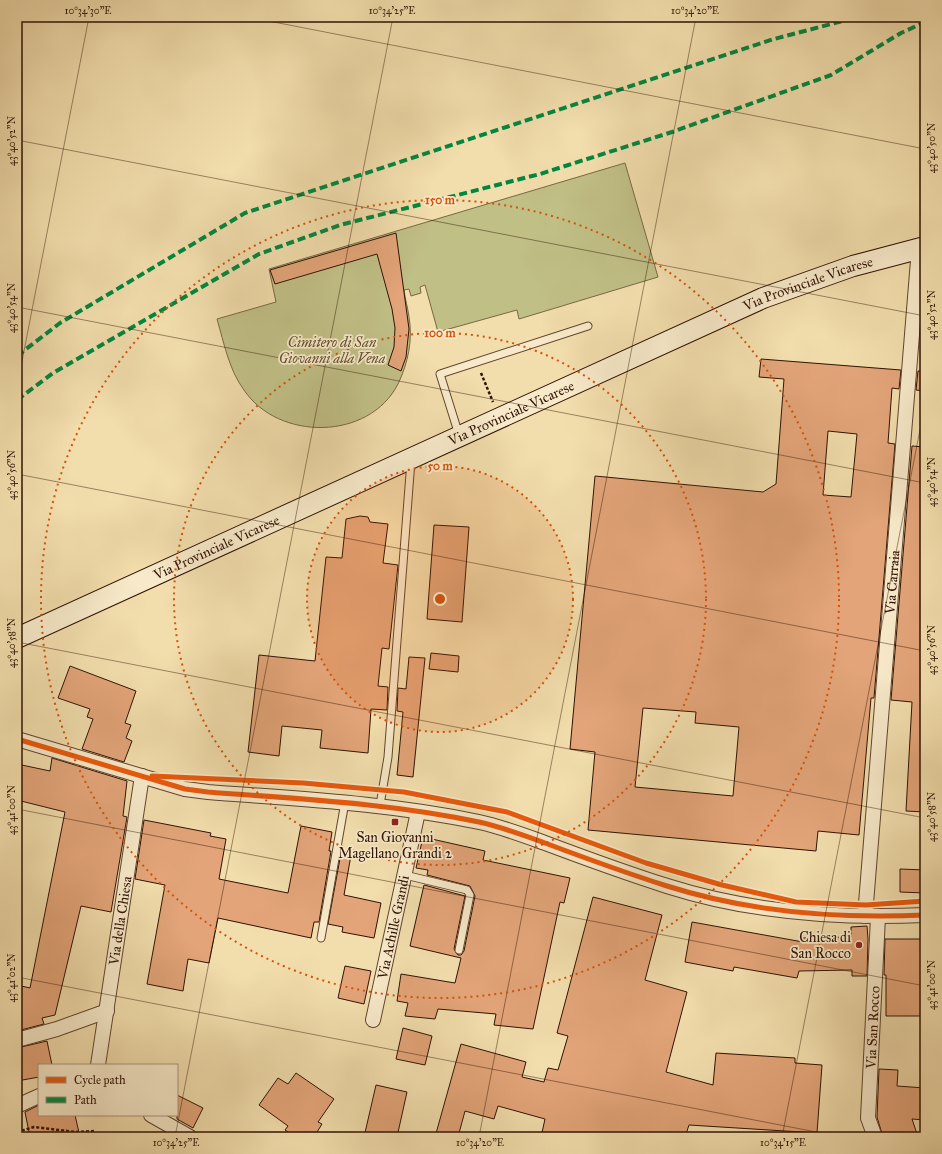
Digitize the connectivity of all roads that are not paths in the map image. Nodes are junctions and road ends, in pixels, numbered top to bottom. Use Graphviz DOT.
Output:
graph roads {
  1 [pos="922,247"];
  2 [pos="588,326"];
  3 [pos="460,437"];
  4 [pos="411,458"];
  5 [pos="17,638"];
  6 [pos="17,739"];
  7 [pos="142,776"];
  8 [pos="345,802"];
  9 [pos="380,805"];
  10 [pos="418,812"];
  11 [pos="405,875"];
  12 [pos="925,915"];
  13 [pos="871,916"];
  14 [pos="321,938"];
  15 [pos="459,950"];
  16 [pos="106,1011"];
  17 [pos="373,1020"];
  18 [pos="17,1040"];
  19 [pos="98,1064"];
  20 [pos="38,1096"];
  21 [pos="17,1106"];
  22 [pos="153,1116"];
  23 [pos="190,1137"];
  24 [pos="874,1137"];
  1 -- 3 [label="main road, Via Provinciale Vicarese"];
  1 -- 13 [label="street, Via Carraia"];
  2 -- 3 [label="lane"];
  3 -- 4 [label="main road, Via Provinciale Vicarese"];
  4 -- 5 [label="main road, Via Provinciale Vicarese"];
  4 -- 9 [label="lane"];
  6 -- 7 [label="street"];
  7 -- 8 [label="street"];
  7 -- 16 [label="street, Via della Chiesa"];
  8 -- 9 [label="street"];
  8 -- 14 [label="lane"];
  9 -- 10 [label="street"];
  10 -- 11 [label="street, Via Achille Grandi"];
  10 -- 13 [label="street"];
  11 -- 15 [label="lane"];
  11 -- 17 [label="street, Via Achille Grandi"];
  12 -- 13 [label="street"];
  13 -- 24 [label="street, Via San Rocco"];
  16 -- 18 [label="street"];
  16 -- 19 [label="street, Via della Chiesa"];
  20 -- 21 [label="street"];
  22 -- 23 [label="street"];
}
